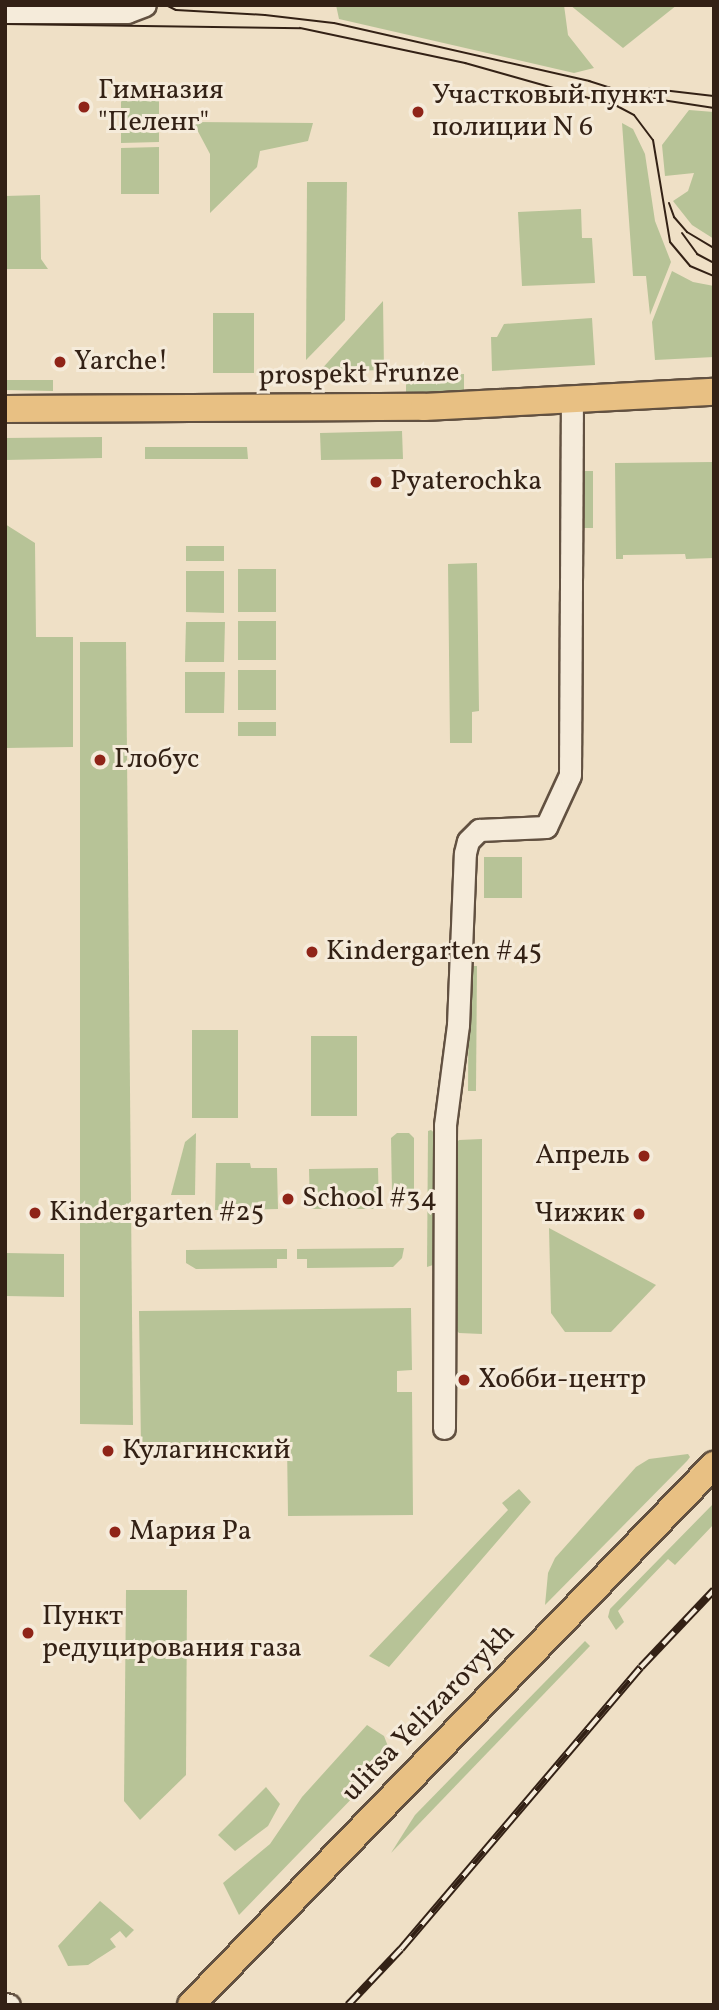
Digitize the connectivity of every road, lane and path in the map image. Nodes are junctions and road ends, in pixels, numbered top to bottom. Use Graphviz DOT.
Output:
graph roads {
  1 [pos="133,7"];
  2 [pos="5,12"];
  3 [pos="714,392"];
  4 [pos="572,400"];
  5 [pos="5,409"];
  6 [pos="444,1428"];
  7 [pos="714,1465"];
  8 [pos="191,2005"];
  1 -- 2 [label="street"];
  3 -- 4 [label="main road, prospekt Frunze"];
  4 -- 5 [label="main road, prospekt Frunze"];
  4 -- 6 [label="street"];
  7 -- 8 [label="main road, ulitsa Yelizarovykh"];
}
